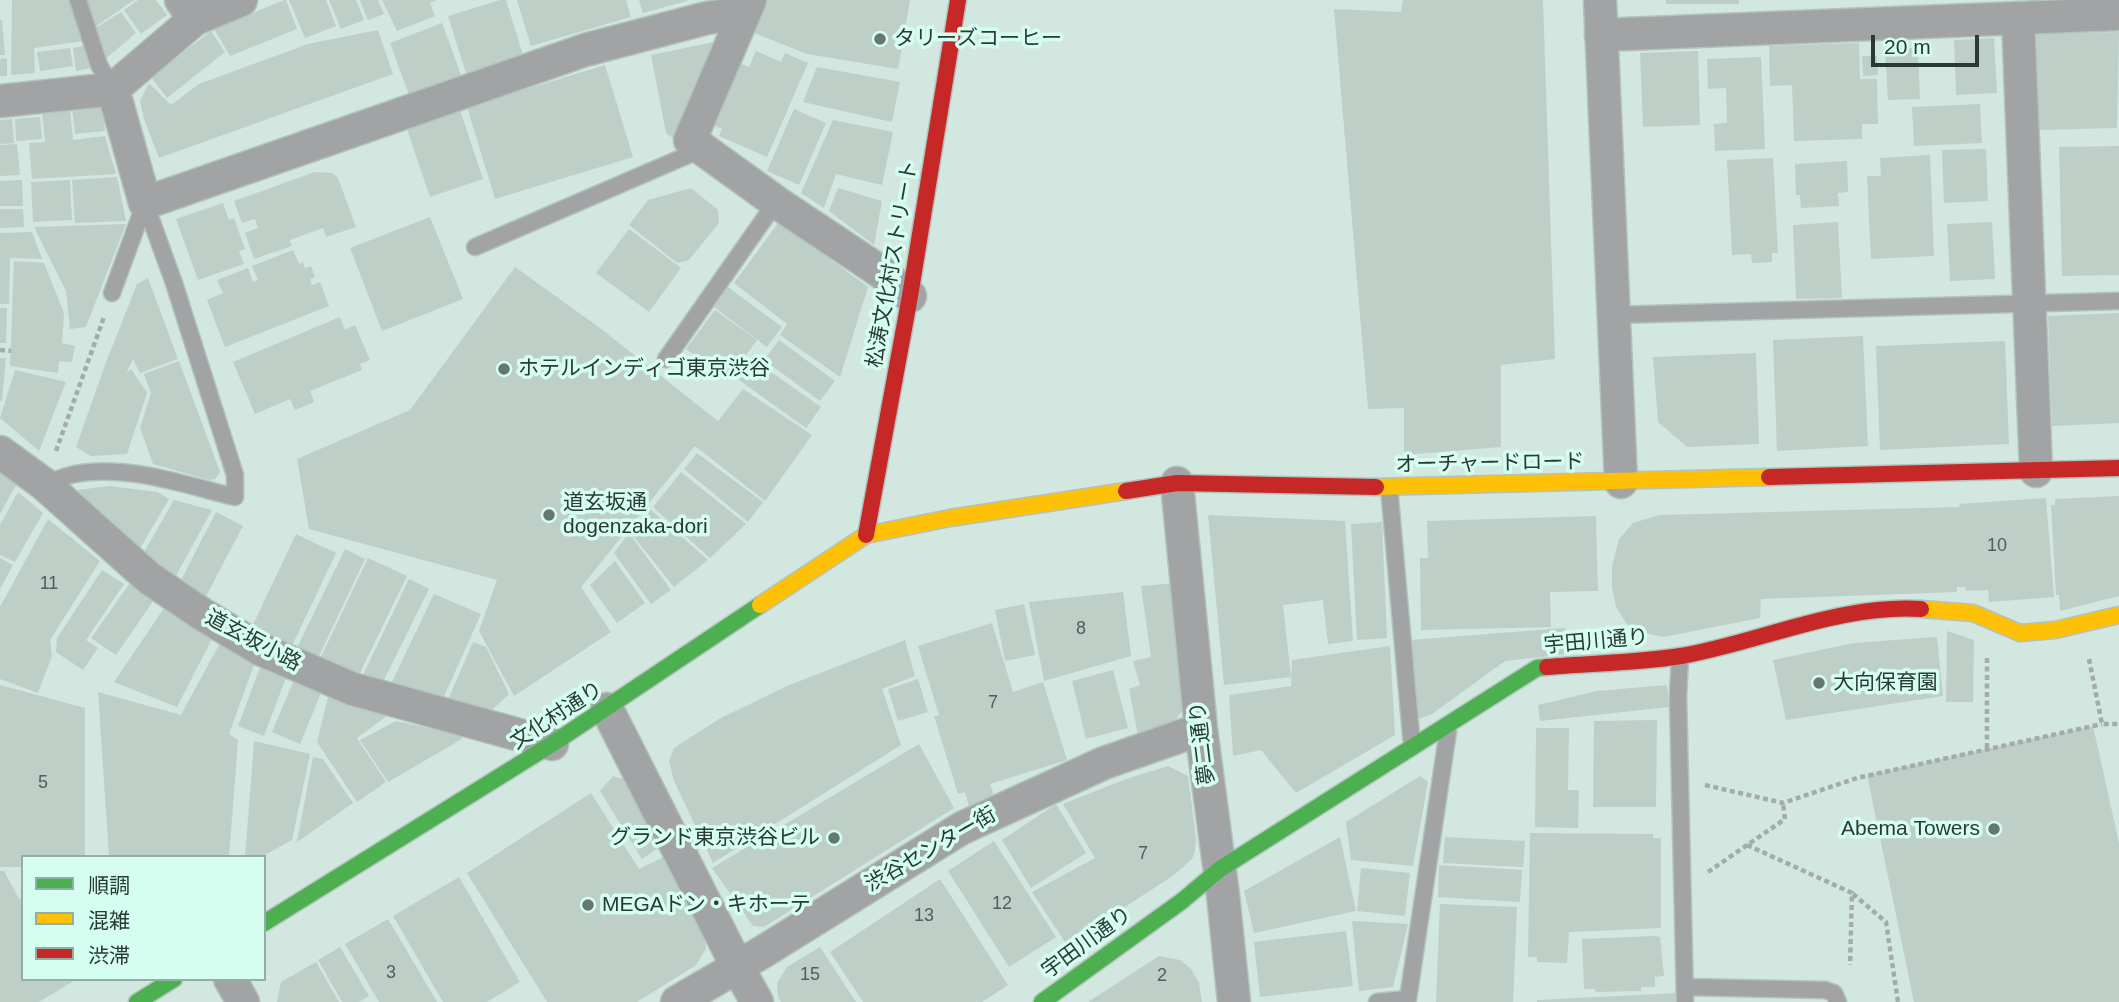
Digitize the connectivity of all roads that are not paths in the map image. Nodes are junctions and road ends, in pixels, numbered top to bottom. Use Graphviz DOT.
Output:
graph roads {
  1 [pos="79,0"];
  2 [pos="241,0"];
  3 [pos="958,0"];
  4 [pos="1600,0"];
  5 [pos="746,9"];
  6 [pos="188,10"];
  7 [pos="2119,14"];
  8 [pos="2018,18"];
  9 [pos="1601,35"];
  10 [pos="113,89"];
  11 [pos="0,101"];
  12 [pos="702,149"];
  13 [pos="776,202"];
  14 [pos="145,203"];
  15 [pos="475,247"];
  16 [pos="113,293"];
  17 [pos="910,296"];
  18 [pos="2119,301"];
  19 [pos="2030,304"];
  20 [pos="1614,315"];
  21 [pos="666,359"];
  22 [pos="0,452"];
  23 [pos="2119,468"];
  24 [pos="2036,471"];
  25 [pos="1620,482"];
  26 [pos="1178,483"];
  27 [pos="44,484"];
  28 [pos="1389,487"];
  29 [pos="866,534"];
  30 [pos="2119,615"];
  31 [pos="1680,656"];
  32 [pos="607,709"];
  33 [pos="1449,724"];
  34 [pos="1201,729"];
  35 [pos="552,744"];
  36 [pos="1412,749"];
  37 [pos="1220,869"];
  38 [pos="266,922"];
  39 [pos="738,968"];
  40 [pos="171,981"];
  41 [pos="231,981"];
  42 [pos="1685,995"];
  43 [pos="137,1002"];
  44 [pos="243,1002"];
  45 [pos="677,1002"];
  46 [pos="757,1002"];
  47 [pos="1042,1002"];
  48 [pos="1234,1002"];
  49 [pos="1377,1002"];
  50 [pos="1838,1002"];
  1 -- 10 [label="lane"];
  2 -- 6 [label="street"];
  3 -- 17 [label="street, 松涛文化村ストリート"];
  4 -- 9 [label="street"];
  5 -- 12 [label="street"];
  5 -- 14 [label="street"];
  6 -- 10 [label="street"];
  7 -- 8 [label="street"];
  8 -- 9 [label="street"];
  8 -- 19 [label="street"];
  9 -- 20 [label="street"];
  10 -- 11 [label="street"];
  10 -- 14 [label="street"];
  12 -- 13 [label="street"];
  12 -- 15 [label="lane"];
  13 -- 17 [label="street"];
  13 -- 21 [label="lane"];
  14 -- 16 [label="lane"];
  14 -- 27 [label="lane"];
  17 -- 29 [label="street, 松涛文化村ストリート"];
  18 -- 19 [label="lane"];
  19 -- 20 [label="lane"];
  19 -- 24 [label="street"];
  20 -- 25 [label="street"];
  22 -- 27 [label="street, 道玄坂小路"];
  23 -- 24 [label="street, オーチャードロード"];
  24 -- 25 [label="street, オーチャードロード"];
  25 -- 28 [label="street, オーチャードロード"];
  26 -- 28 [label="street, オーチャードロード"];
  26 -- 29 [label="street, オーチャードロード"];
  26 -- 34 [label="street, 夢二通り"];
  27 -- 35 [label="street, 道玄坂小路"];
  28 -- 36 [label="lane"];
  29 -- 32 [label="street, 文化村通り"];
  30 -- 31 [label="street, 宇田川通り"];
  31 -- 33 [label="street, 宇田川通り"];
  31 -- 42 [label="lane"];
  32 -- 35 [label="street, 文化村通り"];
  32 -- 39 [label="street"];
  33 -- 36 [label="street, 宇田川通り"];
  33 -- 49 [label="lane"];
  34 -- 37 [label="street, 夢二通り"];
  34 -- 39 [label="street, 渋谷センター街"];
  35 -- 38 [label="street, 文化村通り"];
  36 -- 37 [label="street, 宇田川通り"];
  37 -- 47 [label="street, 宇田川通り"];
  37 -- 48 [label="street, 夢二通り"];
  39 -- 45 [label="street, 渋谷センター街"];
  39 -- 46 [label="street"];
  40 -- 43 [label="street"];
  41 -- 44 [label="street"];
  42 -- 50 [label="lane"];
}
